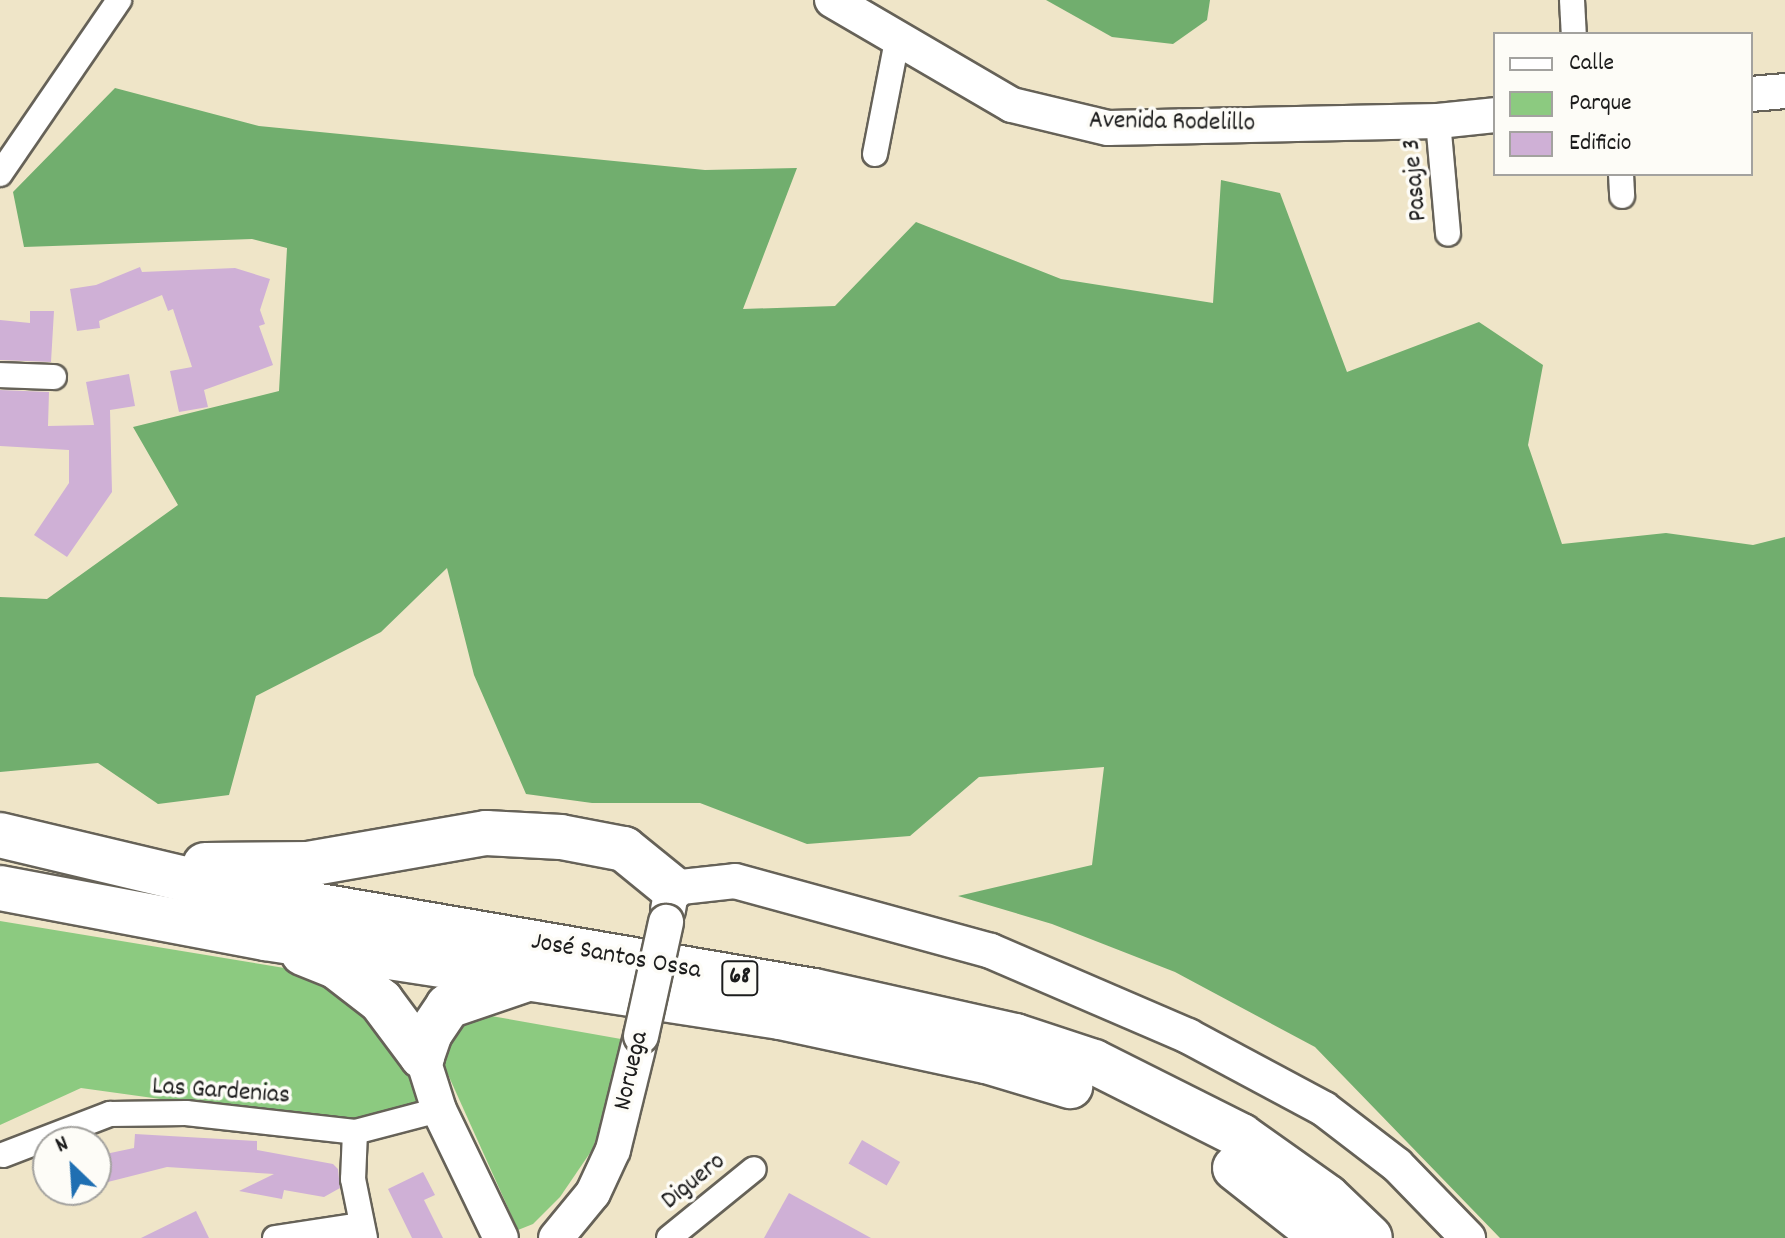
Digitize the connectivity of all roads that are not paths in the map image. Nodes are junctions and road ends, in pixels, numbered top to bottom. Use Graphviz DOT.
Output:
graph roads {
  1 [pos="119,0"];
  2 [pos="832,0"];
  3 [pos="1572,0"];
  4 [pos="1574,32"];
  5 [pos="897,41"];
  6 [pos="1785,91"];
  7 [pos="1753,94"];
  8 [pos="1493,115"];
  9 [pos="1438,121"];
  10 [pos="875,154"];
  11 [pos="0,174"];
  12 [pos="1448,234"];
  13 [pos="0,375"];
  14 [pos="54,377"];
  15 [pos="0,835"];
  16 [pos="58,851"];
  17 [pos="0,888"];
  18 [pos="669,905"];
  19 [pos="265,938"];
  20 [pos="535,976"];
  21 [pos="422,1056"];
  22 [pos="439,1110"];
  23 [pos="355,1132"];
  24 [pos="3,1155"];
  25 [pos="754,1169"];
  26 [pos="362,1231"];
  27 [pos="275,1238"];
  28 [pos="501,1238"];
  29 [pos="556,1238"];
  30 [pos="669,1238"];
  31 [pos="1324,1238"];
  32 [pos="1370,1238"];
  33 [pos="1468,1238"];
  1 -- 11 [label="street"];
  2 -- 5 [label="street, Avenida Rodelillo"];
  3 -- 4 [label="street"];
  5 -- 9 [label="street, Avenida Rodelillo"];
  5 -- 10 [label="street"];
  6 -- 7 [label="street"];
  8 -- 9 [label="street, Avenida Rodelillo"];
  9 -- 12 [label="street, Pasaje 3"];
  13 -- 14 [label="street"];
  15 -- 16 [label="highway, José Santos Ossa / 68"];
  16 -- 18 [label="highway"];
  16 -- 32 [label="highway, José Santos Ossa / 68"];
  17 -- 19 [label="highway, José Santos Ossa / 68"];
  18 -- 29 [label="street, Noruega, bridge"];
  18 -- 33 [label="street"];
  19 -- 20 [label="highway, José Santos Ossa / 68"];
  19 -- 21 [label="highway"];
  20 -- 21 [label="highway"];
  20 -- 31 [label="highway, José Santos Ossa / 68"];
  21 -- 22 [label="street"];
  22 -- 23 [label="street, Las Gardenias"];
  22 -- 28 [label="street"];
  23 -- 24 [label="street, Las Gardenias"];
  23 -- 26 [label="street"];
  25 -- 30 [label="street, Diguero"];
  26 -- 27 [label="street"];
}
